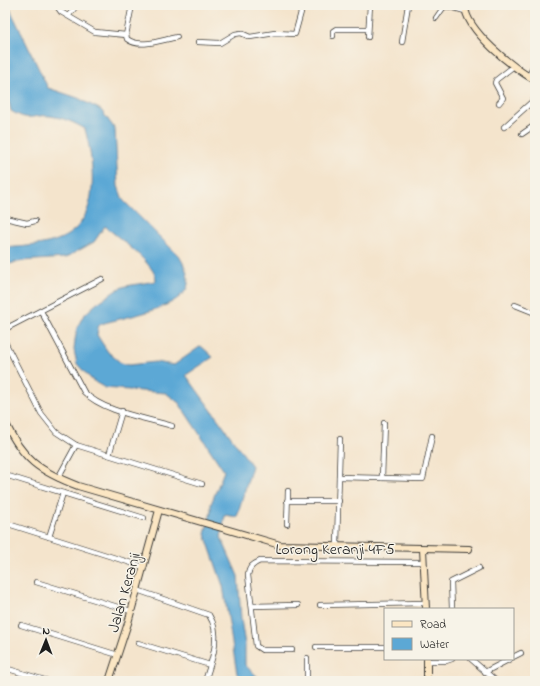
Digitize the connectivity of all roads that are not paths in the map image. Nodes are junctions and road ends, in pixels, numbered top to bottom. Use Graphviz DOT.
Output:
graph roads {
  1 [pos="56,5"];
  2 [pos="76,5"];
  3 [pos="132,5"];
  4 [pos="303,5"];
  5 [pos="370,5"];
  6 [pos="408,5"];
  7 [pos="446,6"];
  8 [pos="465,8"];
  9 [pos="69,15"];
  10 [pos="436,18"];
  11 [pos="368,30"];
  12 [pos="126,35"];
  13 [pos="333,36"];
  14 [pos="177,37"];
  15 [pos="368,38"];
  16 [pos="198,42"];
  17 [pos="402,42"];
  18 [pos="535,61"];
  19 [pos="514,66"];
  20 [pos="532,78"];
  21 [pos="535,99"];
  22 [pos="499,103"];
  23 [pos="535,125"];
  24 [pos="504,128"];
  25 [pos="522,134"];
  26 [pos="5,218"];
  27 [pos="35,221"];
  28 [pos="102,279"];
  29 [pos="515,305"];
  30 [pos="41,311"];
  31 [pos="535,313"];
  32 [pos="5,329"];
  33 [pos="5,342"];
  34 [pos="122,411"];
  35 [pos="5,422"];
  36 [pos="384,423"];
  37 [pos="172,426"];
  38 [pos="432,436"];
  39 [pos="340,439"];
  40 [pos="76,445"];
  41 [pos="109,455"];
  42 [pos="5,475"];
  43 [pos="339,477"];
  44 [pos="58,478"];
  45 [pos="382,478"];
  46 [pos="202,484"];
  47 [pos="288,491"];
  48 [pos="62,493"];
  49 [pos="287,501"];
  50 [pos="339,501"];
  51 [pos="159,510"];
  52 [pos="144,518"];
  53 [pos="5,523"];
  54 [pos="287,524"];
  55 [pos="48,537"];
  56 [pos="337,545"];
  57 [pos="423,548"];
  58 [pos="469,549"];
  59 [pos="423,562"];
  60 [pos="144,567"];
  61 [pos="479,568"];
  62 [pos="36,582"];
  63 [pos="138,590"];
  64 [pos="298,605"];
  65 [pos="320,605"];
  66 [pos="252,606"];
  67 [pos="425,606"];
  68 [pos="452,608"];
  69 [pos="131,611"];
  70 [pos="21,625"];
  71 [pos="138,643"];
  72 [pos="316,647"];
  73 [pos="384,647"];
  74 [pos="292,650"];
  75 [pos="521,653"];
  76 [pos="118,655"];
  77 [pos="514,656"];
  78 [pos="307,658"];
  79 [pos="427,660"];
  80 [pos="449,660"];
  81 [pos="472,660"];
  82 [pos="508,660"];
  83 [pos="210,665"];
  84 [pos="5,668"];
  85 [pos="485,672"];
  86 [pos="48,681"];
  87 [pos="109,681"];
  88 [pos="205,681"];
  89 [pos="307,681"];
  90 [pos="427,681"];
  91 [pos="496,681"];
  1 -- 9 [label="street"];
  2 -- 9 [label="street"];
  3 -- 12 [label="street"];
  4 -- 16 [label="street"];
  5 -- 11 [label="street"];
  6 -- 17 [label="street"];
  7 -- 8 [label="street"];
  7 -- 10 [label="street"];
  8 -- 19 [label="street"];
  9 -- 12 [label="street"];
  11 -- 13 [label="street"];
  11 -- 15 [label="street"];
  12 -- 14 [label="street"];
  18 -- 20 [label="street"];
  19 -- 20 [label="street"];
  19 -- 22 [label="street"];
  21 -- 24 [label="street"];
  23 -- 25 [label="street"];
  26 -- 27 [label="street"];
  28 -- 30 [label="street"];
  29 -- 31 [label="street"];
  30 -- 32 [label="street"];
  30 -- 34 [label="street"];
  33 -- 40 [label="street"];
  34 -- 37 [label="street"];
  34 -- 41 [label="street"];
  35 -- 44 [label="street"];
  36 -- 45 [label="street"];
  38 -- 45 [label="street"];
  39 -- 43 [label="street"];
  40 -- 41 [label="street"];
  40 -- 44 [label="street"];
  41 -- 46 [label="street"];
  42 -- 48 [label="street"];
  43 -- 45 [label="street"];
  43 -- 50 [label="street"];
  44 -- 51 [label="street"];
  47 -- 49 [label="street"];
  48 -- 52 [label="street"];
  48 -- 55 [label="street"];
  49 -- 50 [label="street"];
  49 -- 54 [label="street"];
  50 -- 56 [label="street"];
  51 -- 56 [label="street"];
  51 -- 60 [label="street, Jalan Keranji"];
  53 -- 55 [label="street"];
  55 -- 60 [label="street"];
  56 -- 57 [label="street"];
  57 -- 58 [label="street"];
  57 -- 59 [label="street"];
  59 -- 66 [label="street, Lorong Keranji 4F5"];
  59 -- 67 [label="street"];
  60 -- 63 [label="street, Jalan Keranji"];
  61 -- 68 [label="street"];
  62 -- 69 [label="street"];
  63 -- 69 [label="street, Jalan Keranji"];
  63 -- 83 [label="street"];
  64 -- 66 [label="street"];
  65 -- 67 [label="street"];
  66 -- 74 [label="street"];
  69 -- 76 [label="street, Jalan Keranji"];
  70 -- 76 [label="street"];
  71 -- 83 [label="street"];
  72 -- 73 [label="street"];
  75 -- 77 [label="street"];
  76 -- 87 [label="street, Jalan Keranji"];
  78 -- 89 [label="street"];
  79 -- 80 [label="street"];
  79 -- 90 [label="street"];
  81 -- 85 [label="street"];
  82 -- 85 [label="street"];
  83 -- 88 [label="street"];
  84 -- 86 [label="street"];
  85 -- 91 [label="street"];
}
